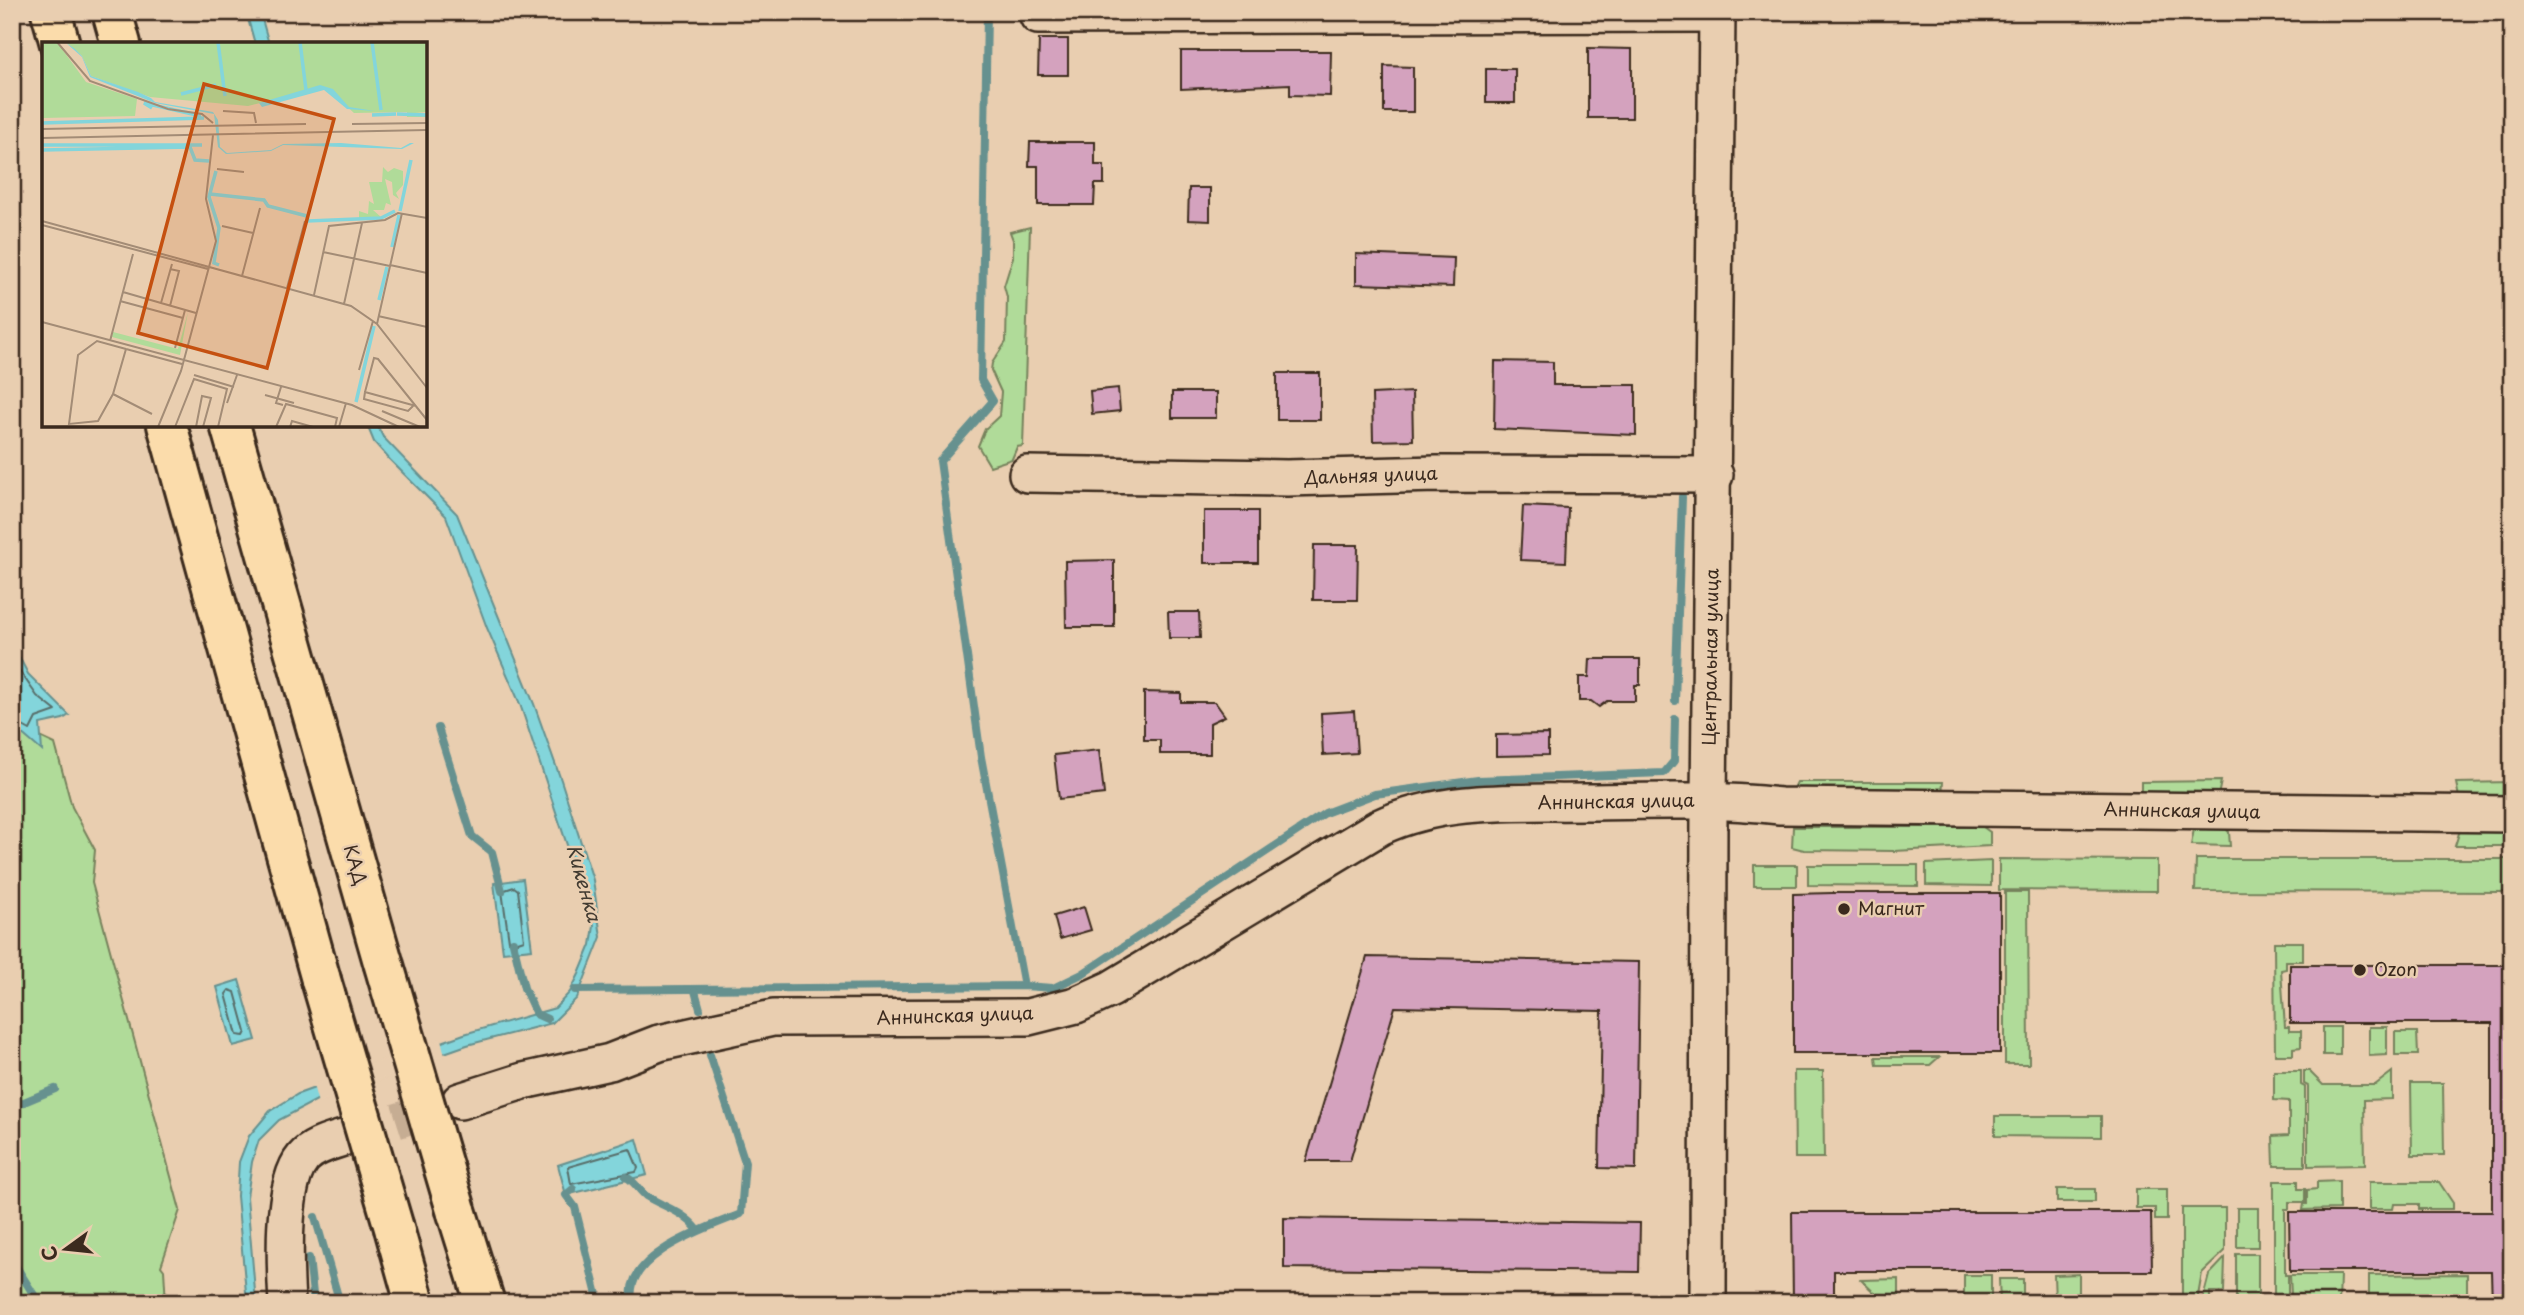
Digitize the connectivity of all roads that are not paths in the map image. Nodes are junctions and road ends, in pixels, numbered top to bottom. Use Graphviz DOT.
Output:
graph roads {
  1 [pos="51,12"];
  2 [pos="112,12"];
  3 [pos="1717,13"];
  4 [pos="1038,16"];
  5 [pos="59,42"];
  6 [pos="120,42"];
  7 [pos="168,427"];
  8 [pos="231,427"];
  9 [pos="1027,474"];
  10 [pos="1715,475"];
  11 [pos="1709,801"];
  12 [pos="2512,814"];
  13 [pos="460,1101"];
  14 [pos="346,1137"];
  15 [pos="287,1303"];
  16 [pos="415,1303"];
  17 [pos="485,1303"];
  18 [pos="1708,1303"];
  1 -- 5 [label="highway"];
  2 -- 6 [label="highway"];
  3 -- 4 [label="street"];
  3 -- 10 [label="street, Центральная улица"];
  7 -- 16 [label="highway, bridge"];
  8 -- 17 [label="highway, КАД, bridge"];
  9 -- 10 [label="street, Дальняя улица"];
  10 -- 11 [label="street, Центральная улица"];
  11 -- 12 [label="street, Аннинская улица"];
  11 -- 13 [label="street, Аннинская улица"];
  11 -- 18 [label="street, Центральная улица"];
  14 -- 15 [label="street"];
}
